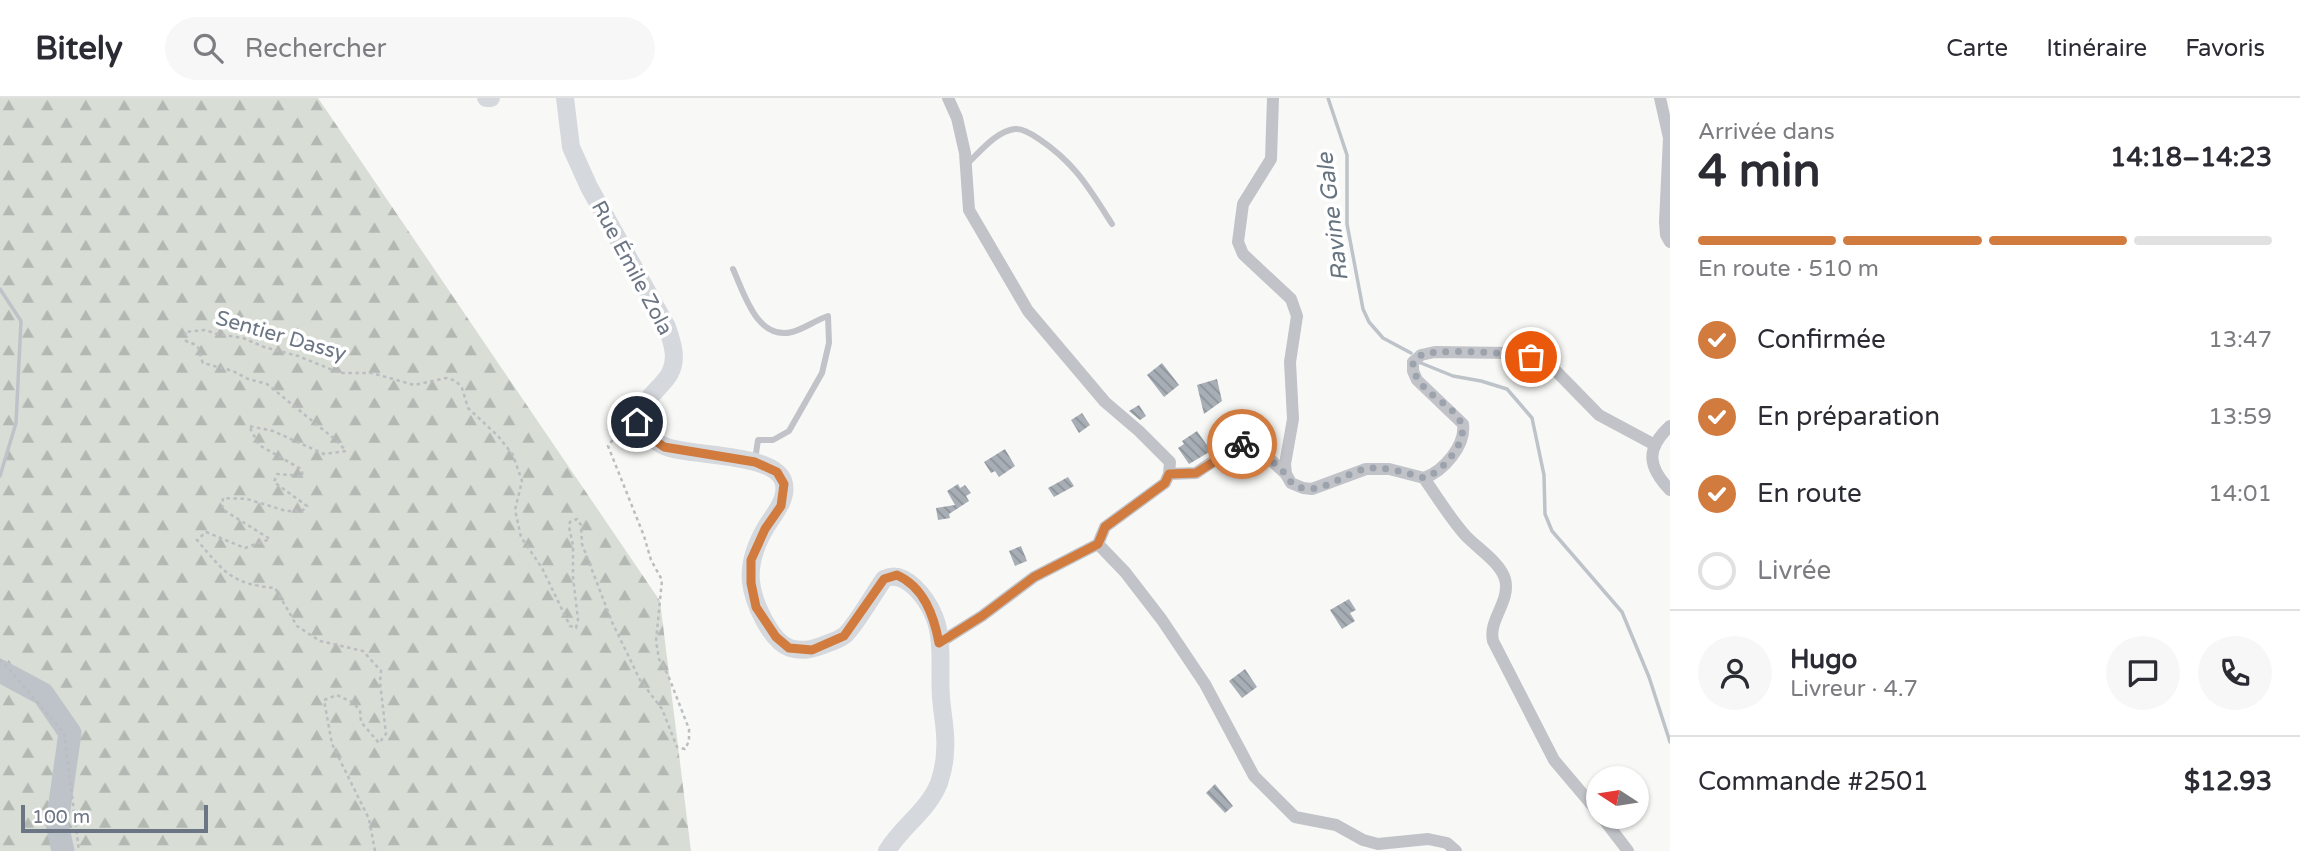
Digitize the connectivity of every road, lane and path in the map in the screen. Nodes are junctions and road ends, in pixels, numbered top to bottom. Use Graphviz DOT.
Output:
graph roads {
  1 [pos="565,98"];
  2 [pos="948,98"];
  3 [pos="1273,98"];
  4 [pos="1660,98"];
  5 [pos="966,165"];
  6 [pos="1112,224"];
  7 [pos="1670,242"];
  8 [pos="733,269"];
  9 [pos="1670,426"];
  10 [pos="619,432"];
  11 [pos="1655,445"];
  12 [pos="755,462"];
  13 [pos="1169,474"];
  14 [pos="1286,474"];
  15 [pos="1424,478"];
  16 [pos="1670,490"];
  17 [pos="1098,544"];
  18 [pos="939,643"];
  19 [pos="0,659"];
  20 [pos="1586,798"];
  21 [pos="1612,830"];
  22 [pos="79,851"];
  23 [pos="375,851"];
  24 [pos="887,851"];
  25 [pos="1456,851"];
  26 [pos="1629,851"];
  1 -- 12 [label="main road, Rue Émile Zola"];
  2 -- 5 [label="street"];
  3 -- 14 [label="street"];
  4 -- 7 [label="street"];
  5 -- 6 [label="lane"];
  5 -- 13 [label="street"];
  8 -- 12 [label="lane"];
  9 -- 11 [label="street"];
  10 -- 23 [label="path, Sentier Dassy"];
  11 -- 15 [label="street"];
  11 -- 16 [label="street"];
  12 -- 18 [label="main road, Rue Émile Zola"];
  13 -- 14 [label="street"];
  13 -- 17 [label="street"];
  14 -- 15 [label="street"];
  15 -- 20 [label="street"];
  17 -- 18 [label="street"];
  17 -- 25 [label="street"];
  18 -- 24 [label="main road, Rue Émile Zola"];
  19 -- 22 [label="path"];
  21 -- 26 [label="street"];
}
